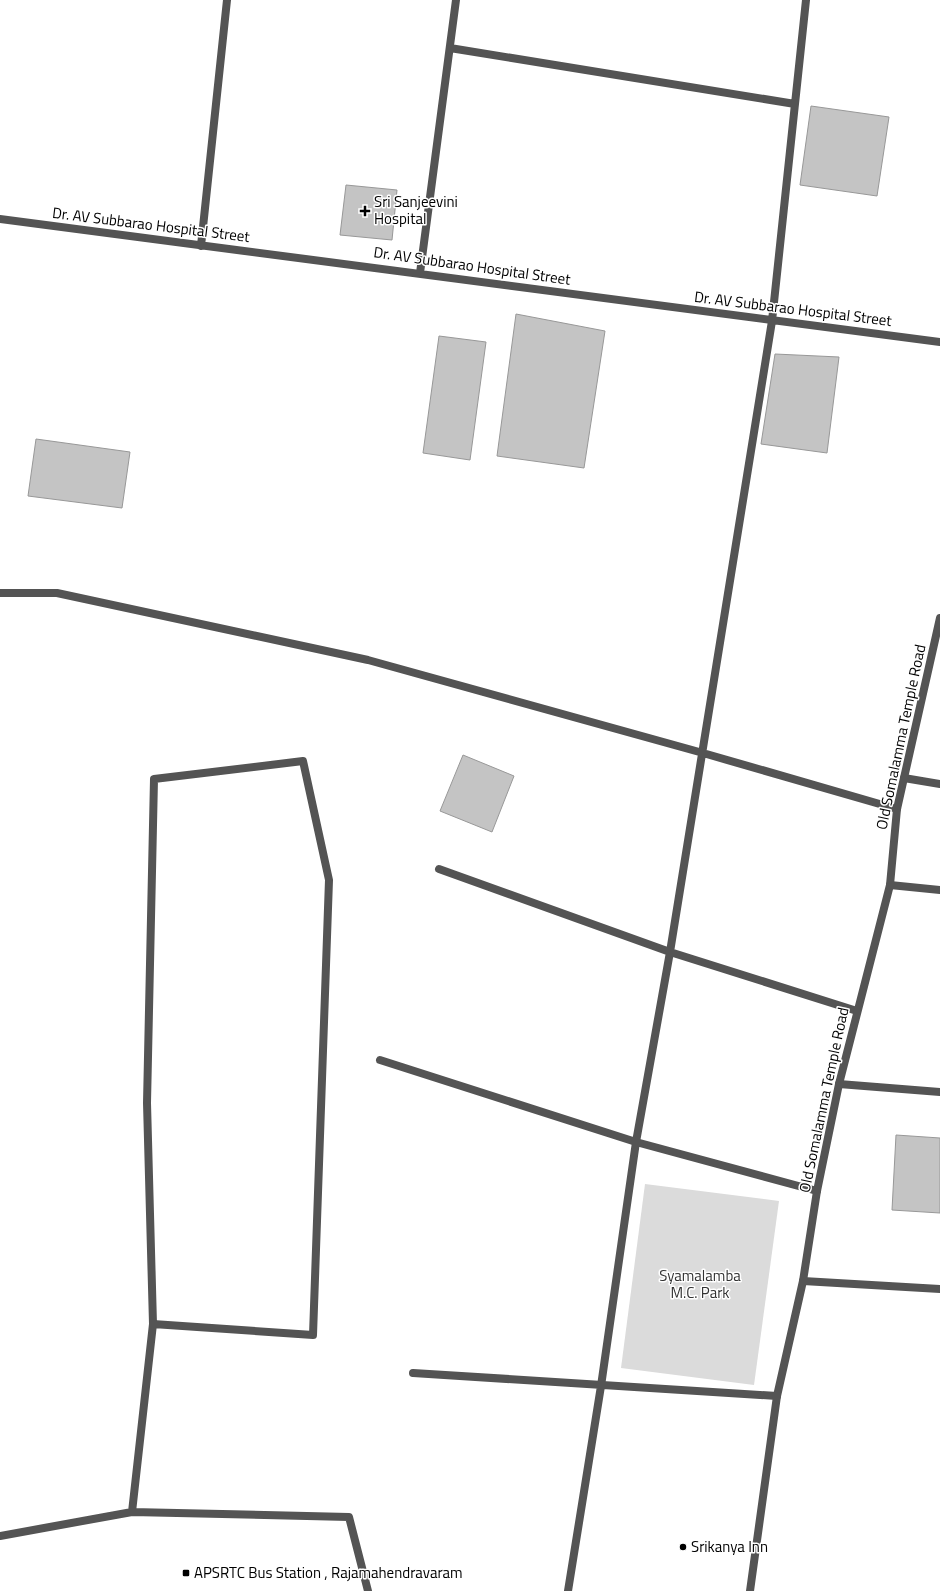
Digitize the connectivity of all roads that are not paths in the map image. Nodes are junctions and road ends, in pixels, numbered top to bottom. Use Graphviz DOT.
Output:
graph roads {
  1 [pos="227,0"];
  2 [pos="456,0"];
  3 [pos="806,0"];
  4 [pos="450,48"];
  5 [pos="795,104"];
  6 [pos="0,219"];
  7 [pos="201,246"];
  8 [pos="420,273"];
  9 [pos="772,321"];
  10 [pos="940,342"];
  11 [pos="0,593"];
  12 [pos="940,618"];
  13 [pos="703,753"];
  14 [pos="904,778"];
  15 [pos="940,784"];
  16 [pos="897,809"];
  17 [pos="439,869"];
  18 [pos="890,885"];
  19 [pos="940,890"];
  20 [pos="670,952"];
  21 [pos="858,1011"];
  22 [pos="380,1060"];
  23 [pos="839,1084"];
  24 [pos="940,1092"];
  25 [pos="636,1142"];
  26 [pos="817,1191"];
  27 [pos="803,1281"];
  28 [pos="940,1289"];
  29 [pos="153,1324"];
  30 [pos="413,1373"];
  31 [pos="601,1386"];
  32 [pos="778,1396"];
  33 [pos="132,1512"];
  34 [pos="0,1536"];
  35 [pos="368,1591"];
  36 [pos="568,1591"];
  37 [pos="750,1591"];
  1 -- 7 [label="street"];
  2 -- 4 [label="street"];
  3 -- 5 [label="street"];
  4 -- 5 [label="street"];
  4 -- 8 [label="street"];
  5 -- 9 [label="street"];
  6 -- 7 [label="street, Dr. AV Subbarao Hospital Street"];
  7 -- 8 [label="street, Dr. AV Subbarao Hospital Street"];
  8 -- 9 [label="street, Dr. AV Subbarao Hospital Street"];
  9 -- 10 [label="street, Dr. AV Subbarao Hospital Street"];
  9 -- 13 [label="street"];
  11 -- 13 [label="street"];
  12 -- 14 [label="street, Old Somalamma Temple Road"];
  13 -- 16 [label="street"];
  13 -- 20 [label="street"];
  14 -- 15 [label="street"];
  14 -- 16 [label="street, Old Somalamma Temple Road"];
  16 -- 18 [label="street, Old Somalamma Temple Road"];
  17 -- 20 [label="street"];
  18 -- 19 [label="street"];
  18 -- 21 [label="street, Old Somalamma Temple Road"];
  20 -- 21 [label="street"];
  20 -- 25 [label="street"];
  21 -- 23 [label="street, Old Somalamma Temple Road"];
  22 -- 25 [label="street"];
  23 -- 24 [label="street"];
  23 -- 26 [label="street, Old Somalamma Temple Road"];
  25 -- 26 [label="street"];
  25 -- 31 [label="street"];
  26 -- 27 [label="street, Old Somalamma Temple Road"];
  27 -- 28 [label="street"];
  27 -- 32 [label="street, Old Somalamma Temple Road"];
  29 -- 29 [label="street"];
  29 -- 33 [label="street"];
  30 -- 31 [label="street"];
  31 -- 32 [label="street"];
  31 -- 36 [label="street"];
  32 -- 37 [label="street, Old Somalamma Temple Road"];
  33 -- 34 [label="street"];
  33 -- 35 [label="street"];
}
